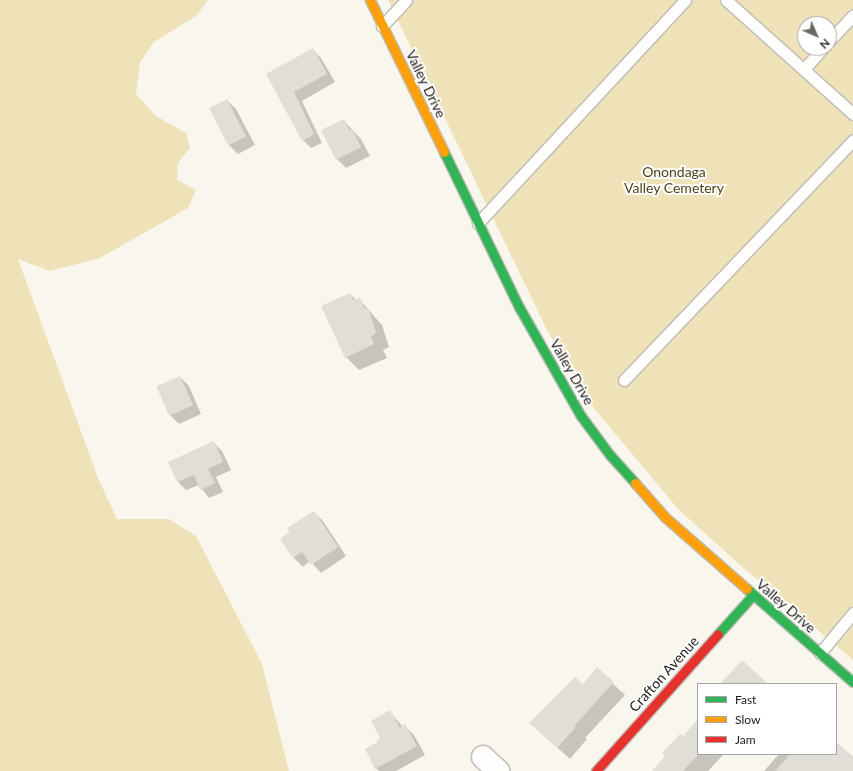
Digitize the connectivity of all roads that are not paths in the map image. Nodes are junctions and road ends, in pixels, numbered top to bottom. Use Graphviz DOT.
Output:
graph roads {
  1 [pos="370,0"];
  2 [pos="406,0"];
  3 [pos="684,0"];
  4 [pos="726,0"];
  5 [pos="853,16"];
  6 [pos="382,26"];
  7 [pos="837,33"];
  8 [pos="816,56"];
  9 [pos="804,69"];
  10 [pos="853,114"];
  11 [pos="853,140"];
  12 [pos="478,223"];
  13 [pos="624,380"];
  14 [pos="753,595"];
  15 [pos="853,613"];
  16 [pos="820,653"];
  17 [pos="853,682"];
  18 [pos="596,771"];
  1 -- 6 [label="main road, Valley Drive"];
  2 -- 6 [label="lane"];
  3 -- 12 [label="lane"];
  4 -- 9 [label="lane"];
  5 -- 7 [label="lane"];
  6 -- 12 [label="main road, Valley Drive"];
  8 -- 9 [label="lane"];
  9 -- 10 [label="lane"];
  11 -- 13 [label="lane"];
  12 -- 14 [label="main road, Valley Drive"];
  14 -- 16 [label="main road, Valley Drive"];
  14 -- 18 [label="main road, Crafton Avenue"];
  15 -- 16 [label="lane"];
  16 -- 17 [label="main road, Valley Drive"];
}
